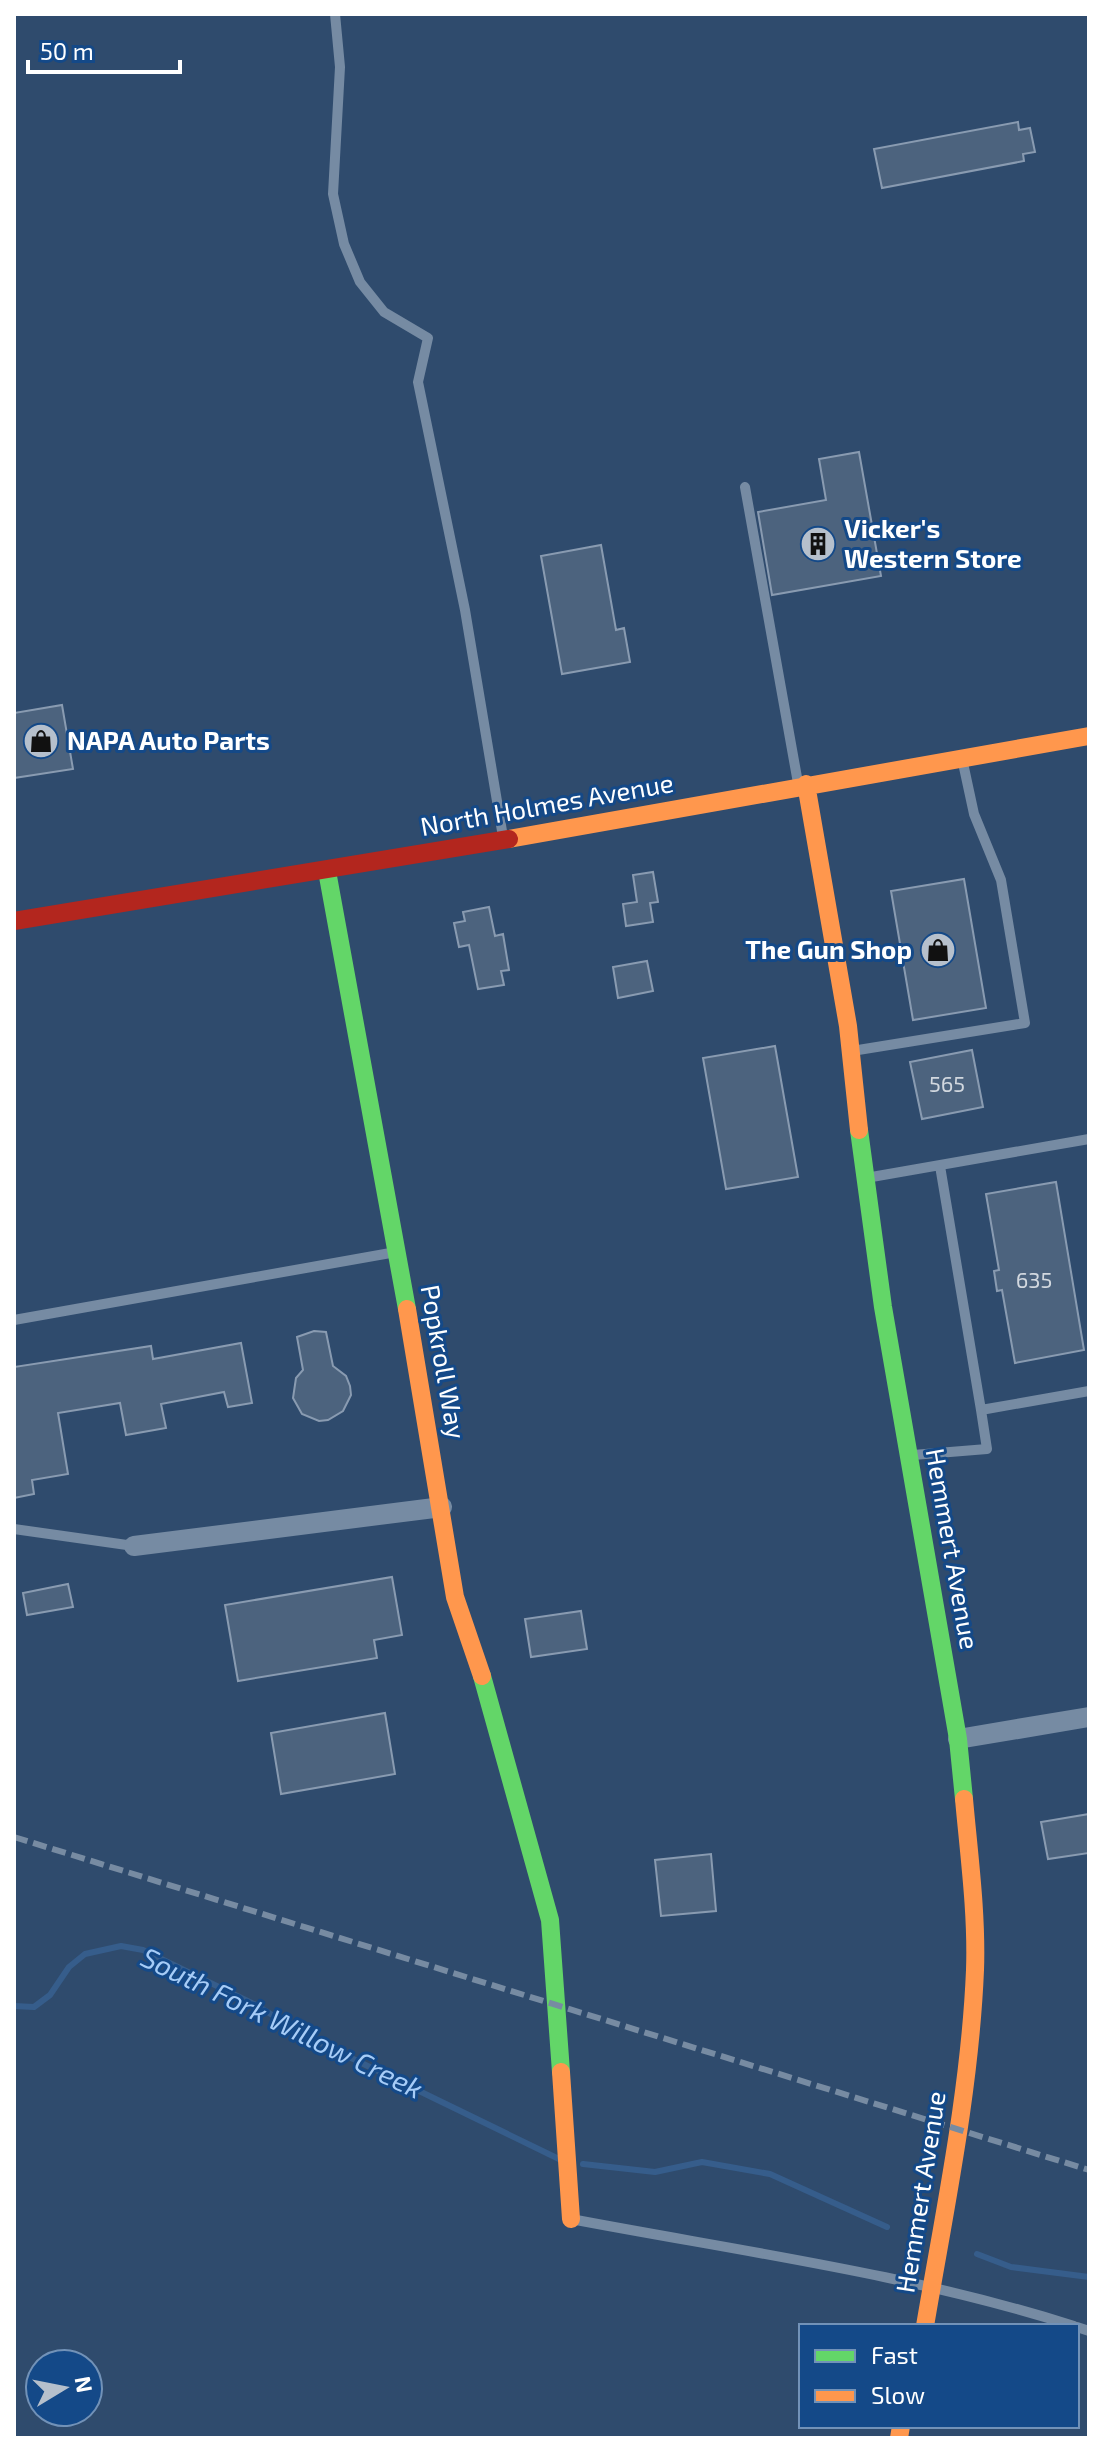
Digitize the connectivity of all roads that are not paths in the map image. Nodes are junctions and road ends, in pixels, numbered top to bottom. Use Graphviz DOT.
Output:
graph roads {
  1 [pos="335,14"];
  2 [pos="745,487"];
  3 [pos="1089,736"];
  4 [pos="962,757"];
  5 [pos="802,785"];
  6 [pos="503,839"];
  7 [pos="327,871"];
  8 [pos="14,921"];
  9 [pos="851,1051"];
  10 [pos="1089,1139"];
  11 [pos="940,1166"];
  12 [pos="864,1178"];
  13 [pos="398,1252"];
  14 [pos="14,1320"];
  15 [pos="1089,1391"];
  16 [pos="981,1410"];
  17 [pos="910,1456"];
  18 [pos="442,1507"];
  19 [pos="14,1529"];
  20 [pos="134,1546"];
  21 [pos="1089,1717"];
  22 [pos="958,1739"];
  23 [pos="571,2219"];
  24 [pos="933,2291"];
  25 [pos="925,2324"];
  26 [pos="1067,2324"];
  1 -- 6 [label="lane"];
  2 -- 5 [label="lane"];
  3 -- 4 [label="street, North Holmes Avenue"];
  4 -- 5 [label="street, North Holmes Avenue"];
  4 -- 9 [label="lane"];
  5 -- 6 [label="street, North Holmes Avenue"];
  5 -- 9 [label="street, Hemmert Avenue"];
  6 -- 7 [label="street, North Holmes Avenue"];
  7 -- 8 [label="street, North Holmes Avenue"];
  7 -- 13 [label="street, Popkroll Way"];
  9 -- 12 [label="street, Hemmert Avenue"];
  10 -- 11 [label="lane"];
  11 -- 12 [label="lane"];
  11 -- 16 [label="lane"];
  12 -- 17 [label="street, Hemmert Avenue"];
  13 -- 14 [label="lane"];
  13 -- 18 [label="street, Popkroll Way"];
  15 -- 16 [label="lane"];
  16 -- 17 [label="lane"];
  17 -- 22 [label="street, Hemmert Avenue"];
  18 -- 20 [label="street"];
  18 -- 23 [label="street, Popkroll Way"];
  19 -- 20 [label="lane"];
  21 -- 22 [label="street"];
  22 -- 24 [label="street, Hemmert Avenue"];
  23 -- 24 [label="lane"];
  24 -- 25 [label="street, Hemmert Avenue"];
  24 -- 26 [label="lane"];
}
